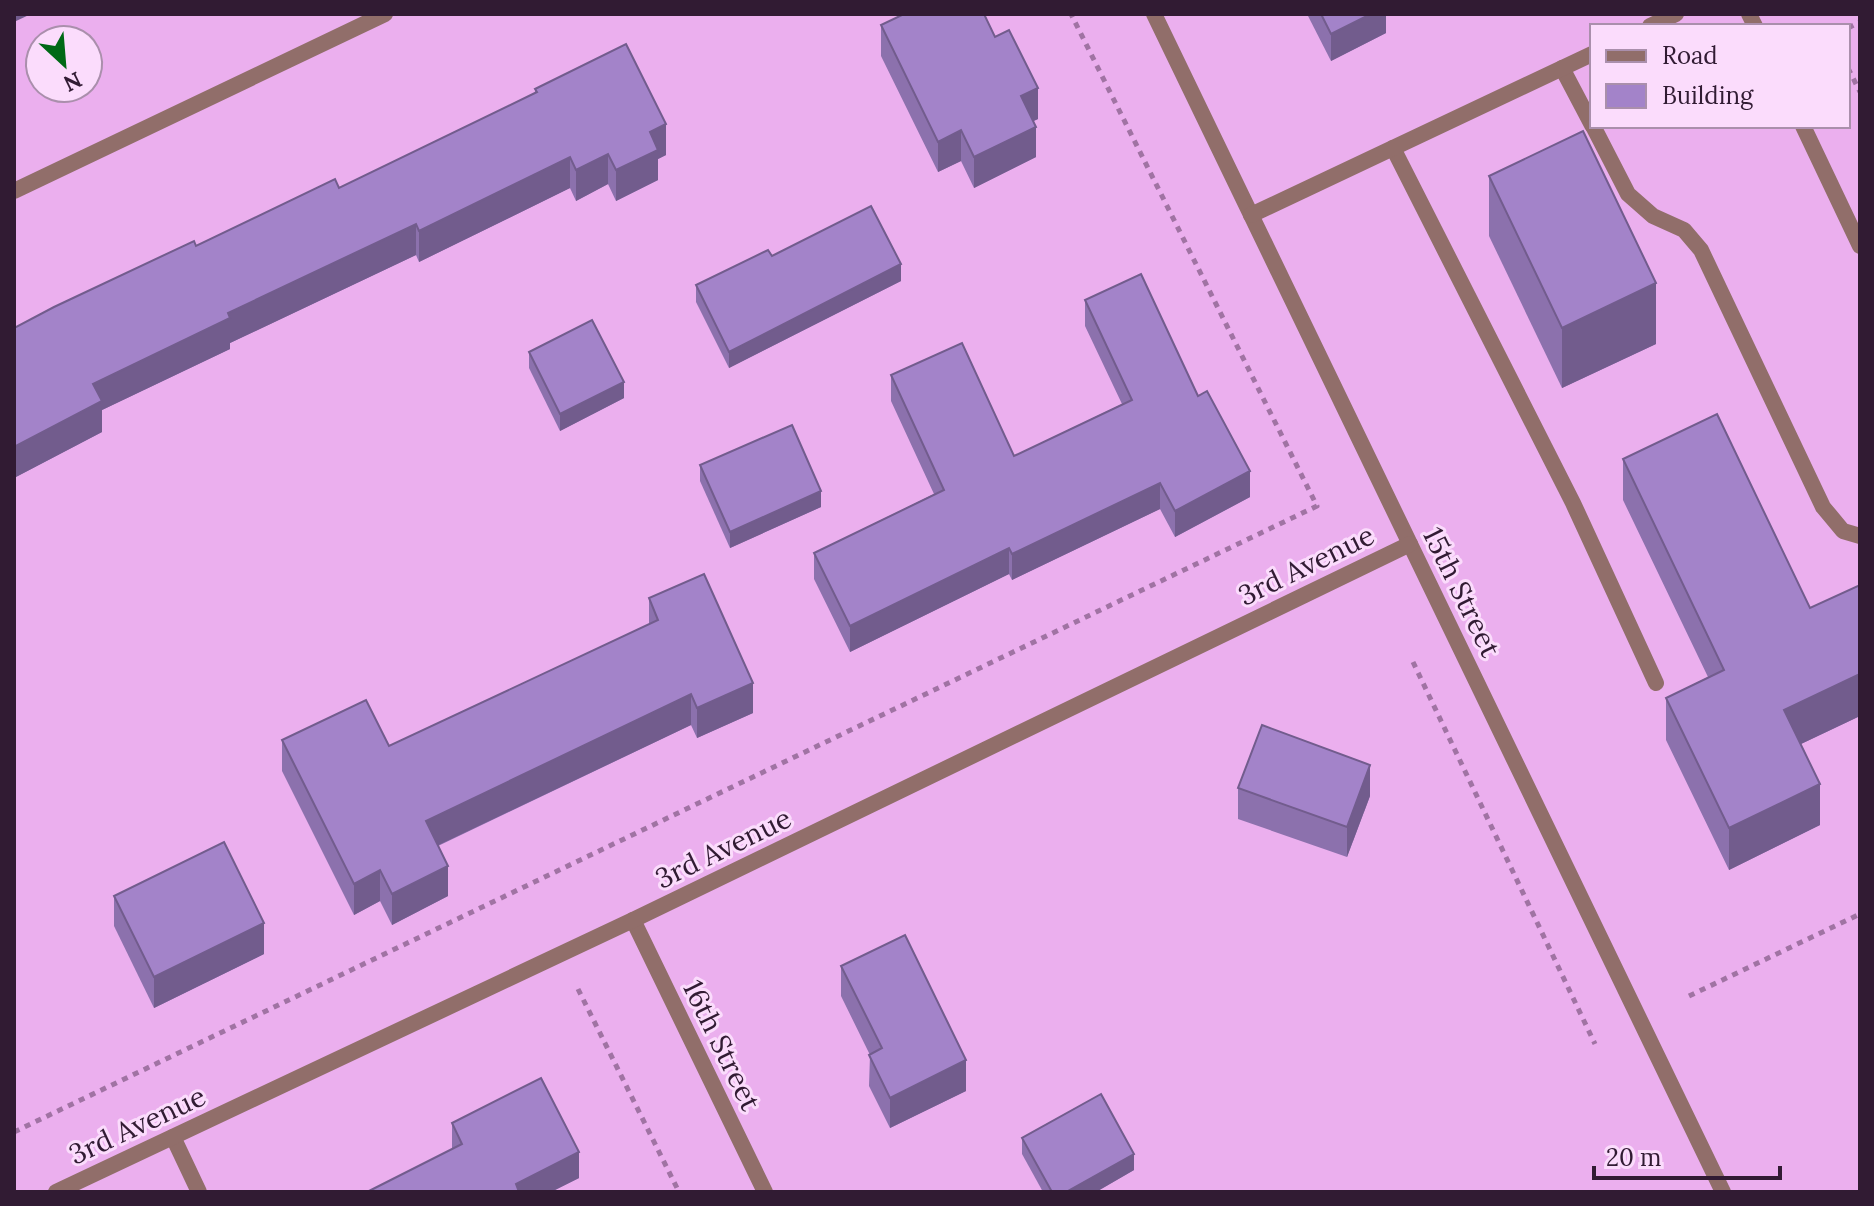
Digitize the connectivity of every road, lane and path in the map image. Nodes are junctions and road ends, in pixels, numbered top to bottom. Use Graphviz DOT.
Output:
graph roads {
  1 [pos="385,14"];
  2 [pos="1071,14"];
  3 [pos="1154,14"];
  4 [pos="1676,14"];
  5 [pos="1654,24"];
  6 [pos="1590,55"];
  7 [pos="1562,68"];
  8 [pos="1850,72"];
  9 [pos="1860,92"];
  10 [pos="1590,121"];
  11 [pos="1594,128"];
  12 [pos="1804,128"];
  13 [pos="1393,148"];
  14 [pos="14,191"];
  15 [pos="1251,215"];
  16 [pos="1860,246"];
  17 [pos="1860,536"];
  18 [pos="1410,544"];
  19 [pos="1413,662"];
  20 [pos="1656,683"];
  21 [pos="1860,914"];
  22 [pos="633,920"];
  23 [pos="561,955"];
  24 [pos="1689,996"];
  25 [pos="1595,1044"];
  26 [pos="14,1132"];
  27 [pos="173,1137"];
  28 [pos="56,1192"];
  29 [pos="199,1192"];
  30 [pos="679,1192"];
  31 [pos="765,1192"];
  32 [pos="1723,1192"];
  1 -- 14 [label="street"];
  2 -- 26 [label="path"];
  3 -- 15 [label="street, 15th Street"];
  4 -- 5 [label="street"];
  6 -- 7 [label="street"];
  7 -- 10 [label="street"];
  7 -- 13 [label="street"];
  8 -- 9 [label="path"];
  11 -- 17 [label="street"];
  12 -- 16 [label="street"];
  13 -- 15 [label="street"];
  13 -- 20 [label="street"];
  15 -- 18 [label="street, 15th Street"];
  18 -- 22 [label="street, 3rd Avenue"];
  18 -- 32 [label="street, 15th Street"];
  19 -- 25 [label="path"];
  21 -- 24 [label="path"];
  22 -- 23 [label="street, 3rd Avenue"];
  22 -- 31 [label="street, 16th Street"];
  23 -- 27 [label="street, 3rd Avenue"];
  23 -- 30 [label="path"];
  27 -- 28 [label="street, 3rd Avenue"];
  27 -- 29 [label="street"];
}
